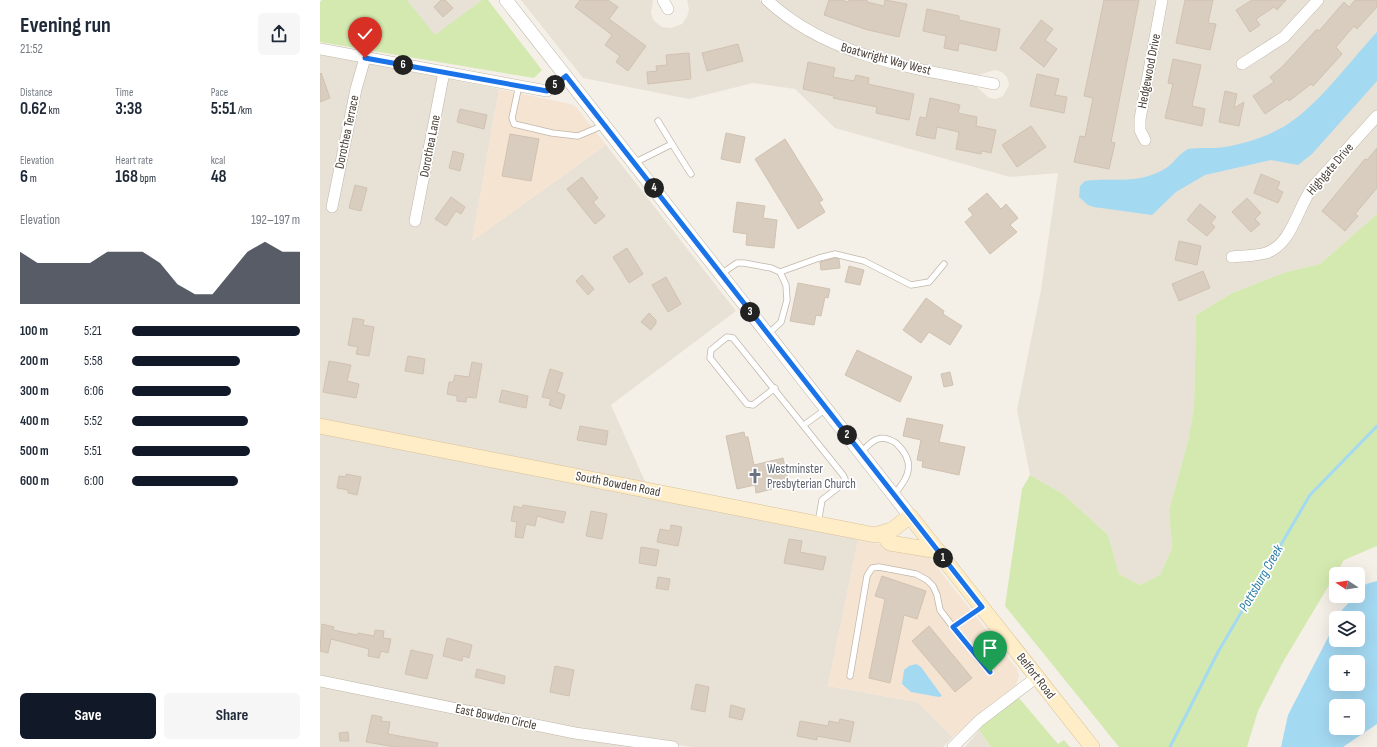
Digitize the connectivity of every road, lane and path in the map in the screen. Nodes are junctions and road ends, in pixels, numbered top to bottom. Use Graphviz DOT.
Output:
graph roads {
  1 [pos="506,0"];
  2 [pos="767,0"];
  3 [pos="1162,0"];
  4 [pos="1318,0"];
  5 [pos="320,49"];
  6 [pos="365,58"];
  7 [pos="1242,64"];
  8 [pos="444,72"];
  9 [pos="566,76"];
  10 [pos="994,84"];
  11 [pos="519,86"];
  12 [pos="1377,116"];
  13 [pos="658,121"];
  14 [pos="605,125"];
  15 [pos="1145,140"];
  16 [pos="672,144"];
  17 [pos="634,163"];
  18 [pos="691,174"];
  19 [pos="332,207"];
  20 [pos="415,220"];
  21 [pos="1232,257"];
  22 [pos="942,266"];
  23 [pos="780,272"];
  24 [pos="721,274"];
  25 [pos="768,334"];
  26 [pos="775,388"];
  27 [pos="826,408"];
  28 [pos="804,425"];
  29 [pos="320,426"];
  30 [pos="861,452"];
  31 [pos="894,495"];
  32 [pos="910,516"];
  33 [pos="818,524"];
  34 [pos="882,534"];
  35 [pos="938,551"];
  36 [pos="982,607"];
  37 [pos="953,627"];
  38 [pos="990,672"];
  39 [pos="850,676"];
  40 [pos="1037,677"];
  41 [pos="320,681"];
  42 [pos="673,747"];
  43 [pos="953,747"];
  44 [pos="1092,747"];
  1 -- 9 [label="street, Belfort Road"];
  2 -- 10 [label="street, Boatwright Way West"];
  3 -- 15 [label="street, Hedgewood Drive"];
  4 -- 7 [label="street"];
  5 -- 6 [label="street"];
  6 -- 8 [label="street"];
  6 -- 19 [label="street, Dorothea Terrace"];
  8 -- 11 [label="street"];
  8 -- 20 [label="street, Dorothea Lane"];
  9 -- 11 [label="street"];
  9 -- 14 [label="street, Belfort Road"];
  11 -- 14 [label="lane"];
  12 -- 21 [label="street, Highgate Drive"];
  13 -- 16 [label="lane"];
  14 -- 17 [label="street, Belfort Road"];
  16 -- 17 [label="lane"];
  16 -- 18 [label="lane"];
  17 -- 24 [label="street, Belfort Road"];
  22 -- 23 [label="lane"];
  23 -- 24 [label="lane"];
  23 -- 25 [label="lane"];
  24 -- 25 [label="street, Belfort Road"];
  25 -- 27 [label="street, Belfort Road"];
  26 -- 26 [label="lane"];
  26 -- 28 [label="lane"];
  27 -- 28 [label="lane"];
  27 -- 30 [label="street, Belfort Road"];
  28 -- 33 [label="lane"];
  29 -- 33 [label="main road, South Bowden Road"];
  30 -- 31 [label="street, Belfort Road"];
  30 -- 31 [label="lane"];
  31 -- 32 [label="street, Belfort Road"];
  32 -- 34 [label="main road"];
  32 -- 35 [label="main road, Belfort Road"];
  33 -- 34 [label="main road, South Bowden Road"];
  34 -- 35 [label="main road"];
  35 -- 36 [label="main road, Belfort Road"];
  36 -- 37 [label="lane"];
  36 -- 40 [label="main road, Belfort Road"];
  37 -- 38 [label="lane"];
  37 -- 39 [label="lane"];
  40 -- 43 [label="street"];
  40 -- 44 [label="main road, Belfort Road"];
  41 -- 42 [label="street, East Bowden Circle"];
}
